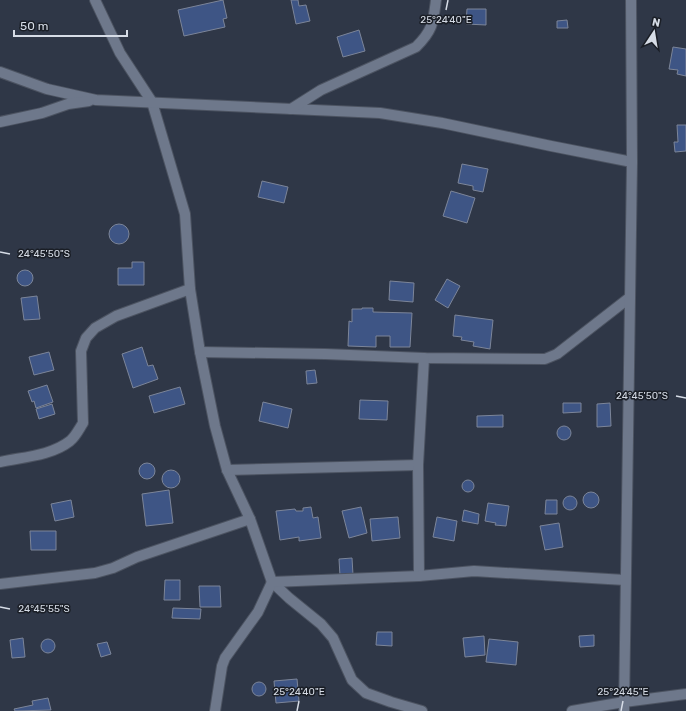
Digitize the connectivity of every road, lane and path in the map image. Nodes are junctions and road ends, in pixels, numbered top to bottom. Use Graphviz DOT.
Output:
graph roads {
  1 [pos="95,0"];
  2 [pos="436,0"];
  3 [pos="631,0"];
  4 [pos="0,72"];
  5 [pos="96,100"];
  6 [pos="152,102"];
  7 [pos="291,109"];
  8 [pos="0,122"];
  9 [pos="632,162"];
  10 [pos="190,289"];
  11 [pos="630,298"];
  12 [pos="200,352"];
  13 [pos="424,358"];
  14 [pos="0,462"];
  15 [pos="418,464"];
  16 [pos="227,470"];
  17 [pos="250,519"];
  18 [pos="419,576"];
  19 [pos="625,580"];
  20 [pos="272,582"];
  21 [pos="0,584"];
  22 [pos="686,694"];
  23 [pos="624,707"];
  24 [pos="214,711"];
  25 [pos="422,711"];
  26 [pos="572,711"];
  1 -- 6 [label="street"];
  2 -- 7 [label="street"];
  3 -- 9 [label="street"];
  4 -- 5 [label="street"];
  5 -- 6 [label="street"];
  5 -- 8 [label="street"];
  6 -- 7 [label="street"];
  6 -- 10 [label="street"];
  7 -- 9 [label="street"];
  9 -- 11 [label="street"];
  10 -- 12 [label="street"];
  10 -- 14 [label="street"];
  11 -- 13 [label="street"];
  11 -- 19 [label="street"];
  12 -- 13 [label="street"];
  12 -- 16 [label="street"];
  13 -- 15 [label="street"];
  15 -- 16 [label="street"];
  15 -- 18 [label="street"];
  16 -- 17 [label="street"];
  17 -- 20 [label="street"];
  17 -- 21 [label="street"];
  18 -- 19 [label="street"];
  18 -- 20 [label="street"];
  19 -- 23 [label="street"];
  20 -- 24 [label="street"];
  20 -- 25 [label="street"];
  22 -- 23 [label="street"];
  23 -- 26 [label="street"];
}
